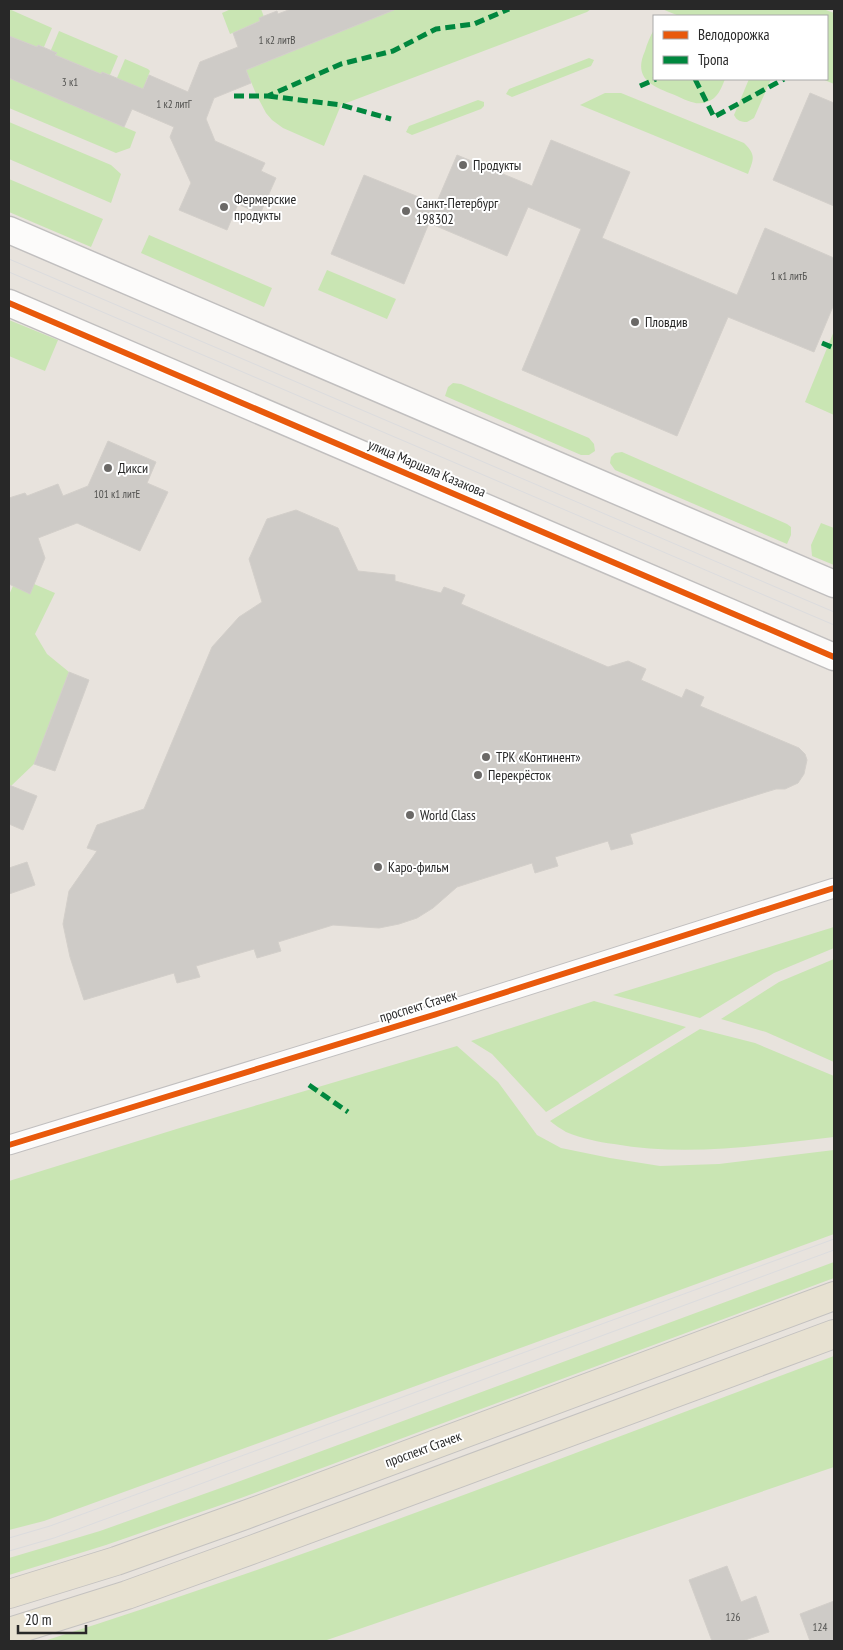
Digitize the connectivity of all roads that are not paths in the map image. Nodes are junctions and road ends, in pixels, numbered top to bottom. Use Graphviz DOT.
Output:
graph roads {
  1 [pos="9,230"];
  2 [pos="9,303"];
  3 [pos="834,584"];
  4 [pos="834,657"];
  5 [pos="834,888"];
  6 [pos="9,1145"];
  7 [pos="834,1296"];
  8 [pos="834,1334"];
  9 [pos="9,1594"];
  10 [pos="9,1632"];
  1 -- 3 [label="street"];
  2 -- 4 [label="street, улица Маршала Казакова"];
  5 -- 6 [label="street, проспект Стачек"];
  7 -- 9 [label="main road, проспект Стачек"];
  8 -- 10 [label="main road"];
}
